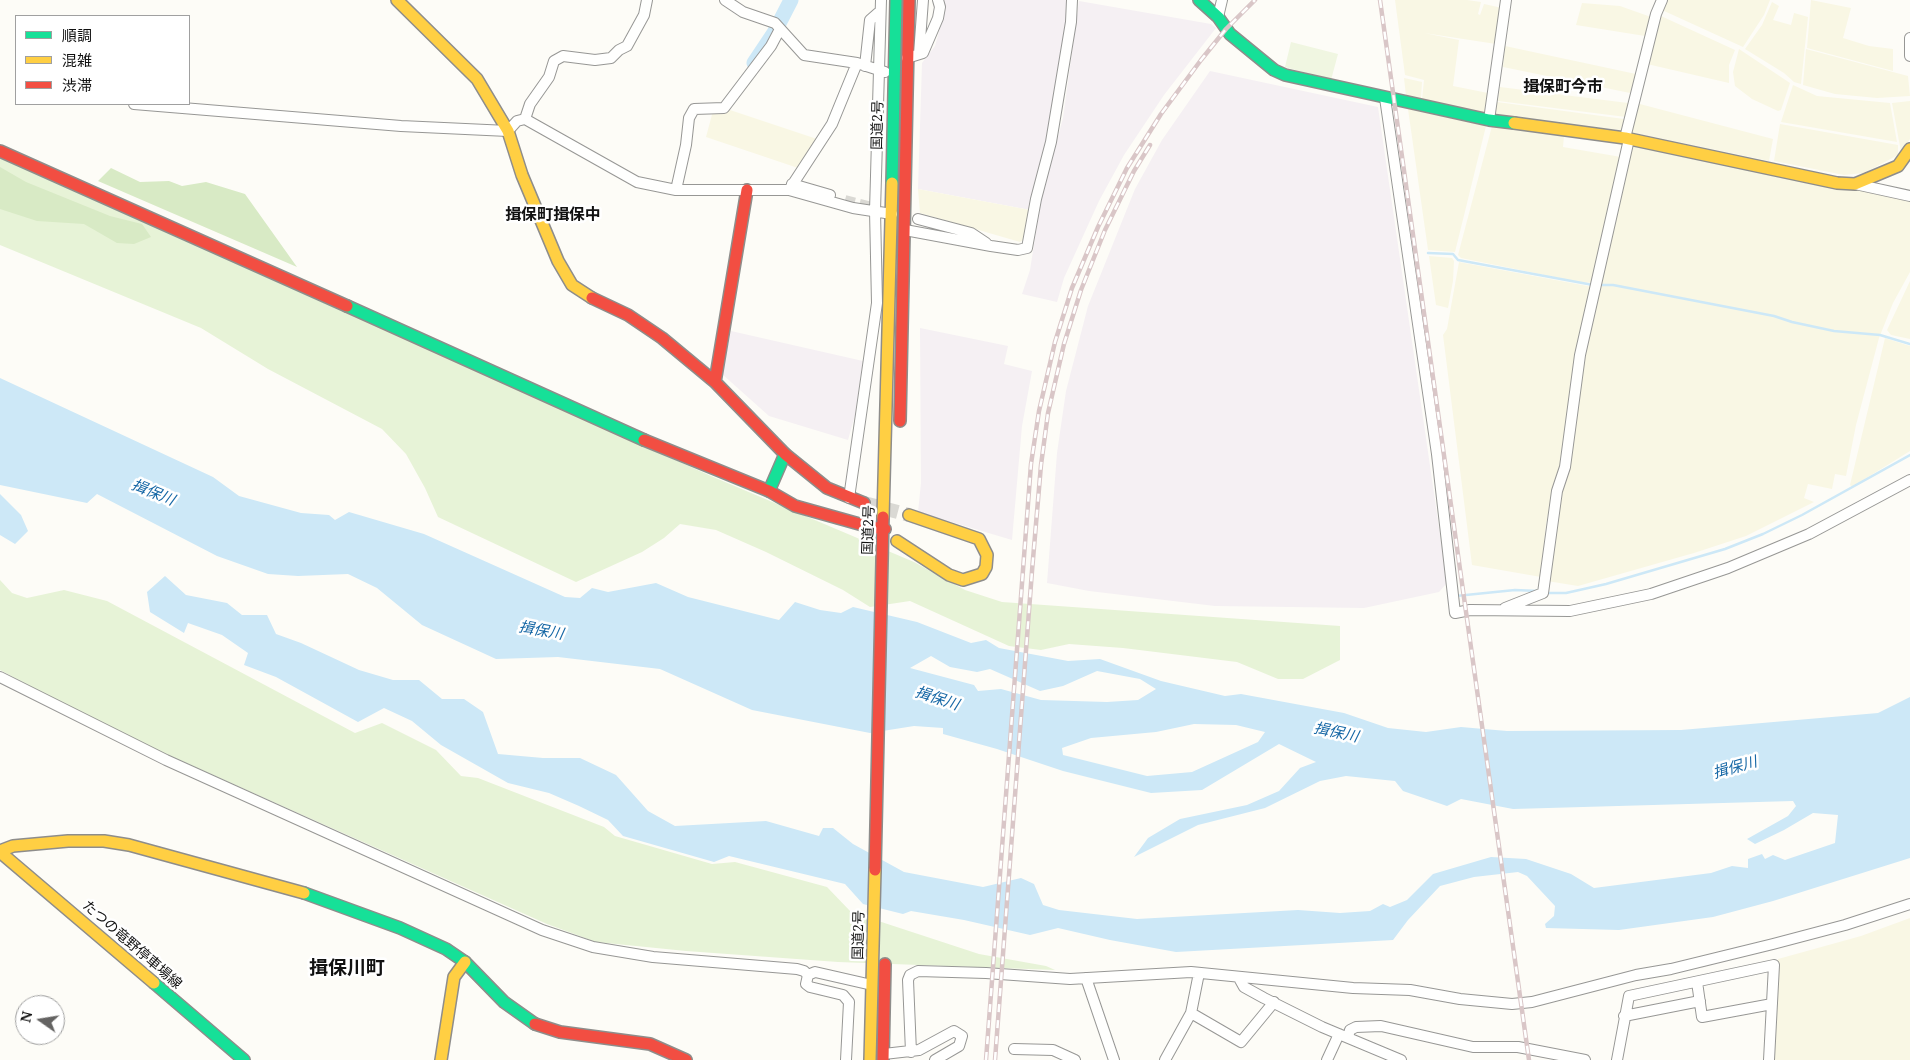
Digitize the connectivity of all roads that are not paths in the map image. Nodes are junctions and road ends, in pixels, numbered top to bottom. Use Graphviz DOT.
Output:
graph roads {
  1 [pos="397,0"];
  2 [pos="647,0"];
  3 [pos="725,0"];
  4 [pos="881,0"];
  5 [pos="896,0"];
  6 [pos="909,0"];
  7 [pos="923,0"];
  8 [pos="938,0"];
  9 [pos="1072,0"];
  10 [pos="1199,0"];
  11 [pos="1222,0"];
  12 [pos="1506,0"];
  13 [pos="1662,0"];
  14 [pos="878,13"];
  15 [pos="1218,17"];
  16 [pos="780,29"];
  17 [pos="1910,38"];
  18 [pos="918,54"];
  19 [pos="1910,56"];
  20 [pos="907,58"];
  21 [pos="861,64"];
  22 [pos="879,72"];
  23 [pos="893,72"];
  24 [pos="1385,98"];
  25 [pos="146,105"];
  26 [pos="525,119"];
  27 [pos="1489,120"];
  28 [pos="508,131"];
  29 [pos="1627,138"];
  30 [pos="1910,149"];
  31 [pos="0,151"];
  32 [pos="1855,184"];
  33 [pos="791,187"];
  34 [pos="676,190"];
  35 [pos="747,190"];
  36 [pos="1910,196"];
  37 [pos="845,200"];
  38 [pos="876,211"];
  39 [pos="892,214"];
  40 [pos="918,219"];
  41 [pos="905,230"];
  42 [pos="991,246"];
  43 [pos="715,382"];
  44 [pos="900,434"];
  45 [pos="785,454"];
  46 [pos="1910,480"];
  47 [pos="769,491"];
  48 [pos="849,498"];
  49 [pos="864,503"];
  50 [pos="909,515"];
  51 [pos="884,529"];
  52 [pos="896,557"];
  53 [pos="1500,610"];
  54 [pos="0,677"];
  55 [pos="0,851"];
  56 [pos="1910,904"];
  57 [pos="465,962"];
  58 [pos="881,962"];
  59 [pos="1199,973"];
  60 [pos="808,975"];
  61 [pos="1086,978"];
  62 [pos="1239,978"];
  63 [pos="1697,982"];
  64 [pos="872,985"];
  65 [pos="1700,1001"];
  66 [pos="1274,1002"];
  67 [pos="1772,1004"];
  68 [pos="1191,1013"];
  69 [pos="1624,1016"];
  70 [pos="1344,1035"];
  71 [pos="1014,1049"];
  72 [pos="911,1052"];
  73 [pos="1540,1055"];
  74 [pos="883,1057"];
  75 [pos="244,1060"];
  76 [pos="441,1060"];
  77 [pos="686,1060"];
  78 [pos="846,1060"];
  79 [pos="870,1060"];
  80 [pos="935,1060"];
  81 [pos="1075,1060"];
  82 [pos="1114,1060"];
  83 [pos="1164,1060"];
  84 [pos="1327,1060"];
  85 [pos="1401,1060"];
  86 [pos="1584,1060"];
  87 [pos="1617,1060"];
  88 [pos="1769,1060"];
  1 -- 28 [label="main road"];
  2 -- 26 [label="street"];
  3 -- 16 [label="street"];
  4 -- 22 [label="street"];
  5 -- 23 [label="main road, 国道2号"];
  6 -- 20 [label="main road, 国道2号"];
  7 -- 18 [label="street"];
  8 -- 18 [label="street"];
  9 -- 42 [label="street"];
  10 -- 15 [label="main road"];
  11 -- 15 [label="street"];
  12 -- 27 [label="street"];
  13 -- 29 [label="street"];
  14 -- 21 [label="street"];
  15 -- 24 [label="main road"];
  16 -- 21 [label="street"];
  16 -- 34 [label="street"];
  17 -- 19 [label="street"];
  18 -- 20 [label="street"];
  20 -- 41 [label="main road, 国道2号"];
  21 -- 22 [label="street"];
  21 -- 33 [label="street"];
  22 -- 23 [label="street"];
  22 -- 38 [label="street"];
  23 -- 39 [label="main road, 国道2号"];
  24 -- 27 [label="main road"];
  24 -- 53 [label="street"];
  25 -- 28 [label="street"];
  26 -- 28 [label="street"];
  26 -- 34 [label="street"];
  27 -- 29 [label="main road"];
  28 -- 43 [label="main road"];
  29 -- 32 [label="main road"];
  29 -- 53 [label="street"];
  30 -- 32 [label="main road"];
  31 -- 47 [label="main road"];
  32 -- 36 [label="street"];
  33 -- 35 [label="street"];
  33 -- 37 [label="street"];
  33 -- 38 [label="street"];
  34 -- 35 [label="street"];
  35 -- 43 [label="main road"];
  38 -- 39 [label="street"];
  38 -- 48 [label="street"];
  39 -- 51 [label="main road, 国道2号"];
  40 -- 42 [label="street"];
  41 -- 42 [label="street"];
  41 -- 44 [label="main road, 国道2号"];
  43 -- 45 [label="main road"];
  45 -- 47 [label="main road"];
  45 -- 48 [label="main road"];
  46 -- 53 [label="street"];
  47 -- 51 [label="main road"];
  48 -- 49 [label="main road"];
  50 -- 52 [label="main road, 国道2号"];
  51 -- 58 [label="main road, 国道2号"];
  54 -- 60 [label="street"];
  55 -- 57 [label="main road"];
  55 -- 75 [label="main road, たつの竜野停車場線"];
  56 -- 62 [label="street"];
  57 -- 76 [label="main road"];
  57 -- 77 [label="main road"];
  58 -- 64 [label="main road, 国道2号"];
  58 -- 74 [label="main road, 国道2号"];
  59 -- 61 [label="street"];
  59 -- 62 [label="street"];
  59 -- 68 [label="street"];
  60 -- 64 [label="street"];
  60 -- 78 [label="street"];
  61 -- 72 [label="street"];
  61 -- 82 [label="street"];
  62 -- 66 [label="street"];
  63 -- 65 [label="street"];
  63 -- 67 [label="street"];
  63 -- 69 [label="street"];
  64 -- 79 [label="main road, 国道2号"];
  65 -- 67 [label="street"];
  65 -- 69 [label="street"];
  66 -- 68 [label="street"];
  66 -- 70 [label="street"];
  67 -- 88 [label="street"];
  68 -- 83 [label="street"];
  69 -- 87 [label="street"];
  70 -- 73 [label="street"];
  70 -- 84 [label="street"];
  70 -- 85 [label="street"];
  71 -- 81 [label="street"];
  72 -- 74 [label="street"];
  72 -- 80 [label="street"];
  73 -- 86 [label="street"];
}
